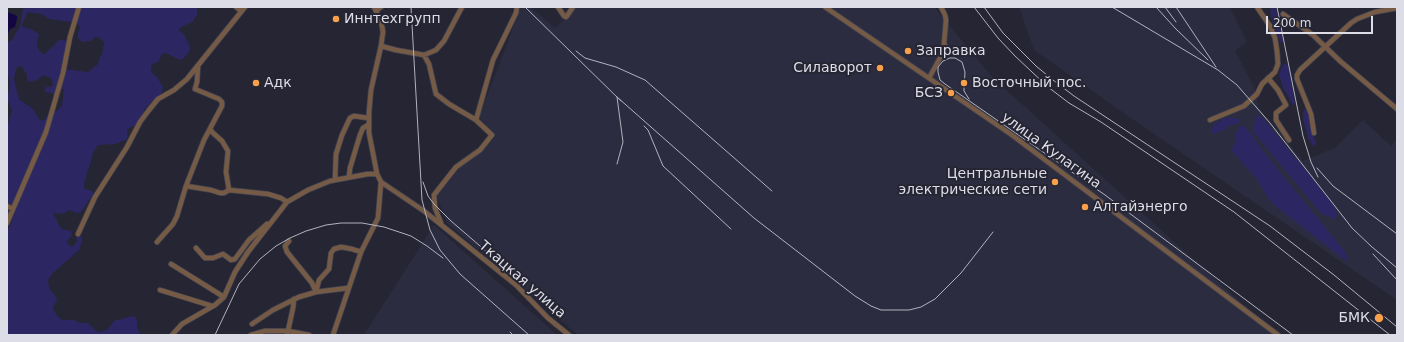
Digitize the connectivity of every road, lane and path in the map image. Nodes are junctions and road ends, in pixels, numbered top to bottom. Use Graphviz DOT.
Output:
graph roads {
  1 [pos="79,7"];
  2 [pos="236,7"];
  3 [pos="381,7"];
  4 [pos="462,7"];
  5 [pos="517,7"];
  6 [pos="558,7"];
  7 [pos="574,7"];
  8 [pos="825,7"];
  9 [pos="941,7"];
  10 [pos="1257,7"];
  11 [pos="1397,8"];
  12 [pos="243,9"];
  13 [pos="375,9"];
  14 [pos="1283,14"];
  15 [pos="381,46"];
  16 [pos="1325,46"];
  17 [pos="424,55"];
  18 [pos="198,66"];
  19 [pos="929,78"];
  20 [pos="1268,78"];
  21 [pos="1397,109"];
  22 [pos="368,118"];
  23 [pos="476,120"];
  24 [pos="1210,120"];
  25 [pos="368,125"];
  26 [pos="210,129"];
  27 [pos="1314,133"];
  28 [pos="1289,140"];
  29 [pos="377,174"];
  30 [pos="349,178"];
  31 [pos="335,180"];
  32 [pos="381,182"];
  33 [pos="186,186"];
  34 [pos="229,190"];
  35 [pos="287,202"];
  36 [pos="7,206"];
  37 [pos="13,209"];
  38 [pos="272,220"];
  39 [pos="7,223"];
  40 [pos="442,226"];
  41 [pos="78,234"];
  42 [pos="289,241"];
  43 [pos="157,242"];
  44 [pos="196,248"];
  45 [pos="361,252"];
  46 [pos="171,264"];
  47 [pos="348,288"];
  48 [pos="160,290"];
  49 [pos="316,292"];
  50 [pos="224,297"];
  51 [pos="294,299"];
  52 [pos="212,306"];
  53 [pos="252,324"];
  54 [pos="287,333"];
  55 [pos="172,335"];
  56 [pos="251,335"];
  57 [pos="309,335"];
  58 [pos="333,335"];
  59 [pos="569,335"];
  60 [pos="1278,335"];
  1 -- 37 [label="street"];
  2 -- 12 [label="street"];
  3 -- 13 [label="street"];
  4 -- 17 [label="street"];
  5 -- 23 [label="street"];
  6 -- 7 [label="street"];
  8 -- 19 [label="street, улица Кулагина"];
  9 -- 19 [label="street"];
  10 -- 20 [label="street"];
  11 -- 16 [label="street"];
  12 -- 18 [label="street"];
  13 -- 15 [label="street"];
  14 -- 16 [label="street"];
  15 -- 17 [label="street"];
  15 -- 22 [label="street"];
  16 -- 21 [label="street"];
  16 -- 27 [label="street"];
  17 -- 23 [label="street"];
  18 -- 26 [label="street"];
  18 -- 41 [label="street"];
  19 -- 60 [label="street, улица Кулагина"];
  20 -- 24 [label="street"];
  20 -- 28 [label="street"];
  22 -- 25 [label="street"];
  22 -- 31 [label="street"];
  23 -- 40 [label="street"];
  25 -- 29 [label="street"];
  25 -- 30 [label="street"];
  26 -- 33 [label="street"];
  26 -- 34 [label="street"];
  29 -- 30 [label="street"];
  29 -- 32 [label="street"];
  30 -- 31 [label="street"];
  31 -- 35 [label="street"];
  32 -- 40 [label="street, Ткацкая улица"];
  32 -- 45 [label="street"];
  33 -- 34 [label="street"];
  33 -- 43 [label="street"];
  34 -- 35 [label="street"];
  35 -- 38 [label="street"];
  36 -- 37 [label="street"];
  37 -- 39 [label="street"];
  38 -- 44 [label="street"];
  38 -- 50 [label="street"];
  40 -- 59 [label="street, Ткацкая улица"];
  42 -- 49 [label="street"];
  45 -- 47 [label="street"];
  45 -- 49 [label="street"];
  46 -- 50 [label="street"];
  47 -- 49 [label="street"];
  47 -- 58 [label="street"];
  48 -- 52 [label="street"];
  49 -- 51 [label="street"];
  50 -- 52 [label="street"];
  51 -- 53 [label="street"];
  51 -- 54 [label="street"];
  52 -- 55 [label="street"];
  54 -- 56 [label="street"];
  54 -- 57 [label="street"];
}
